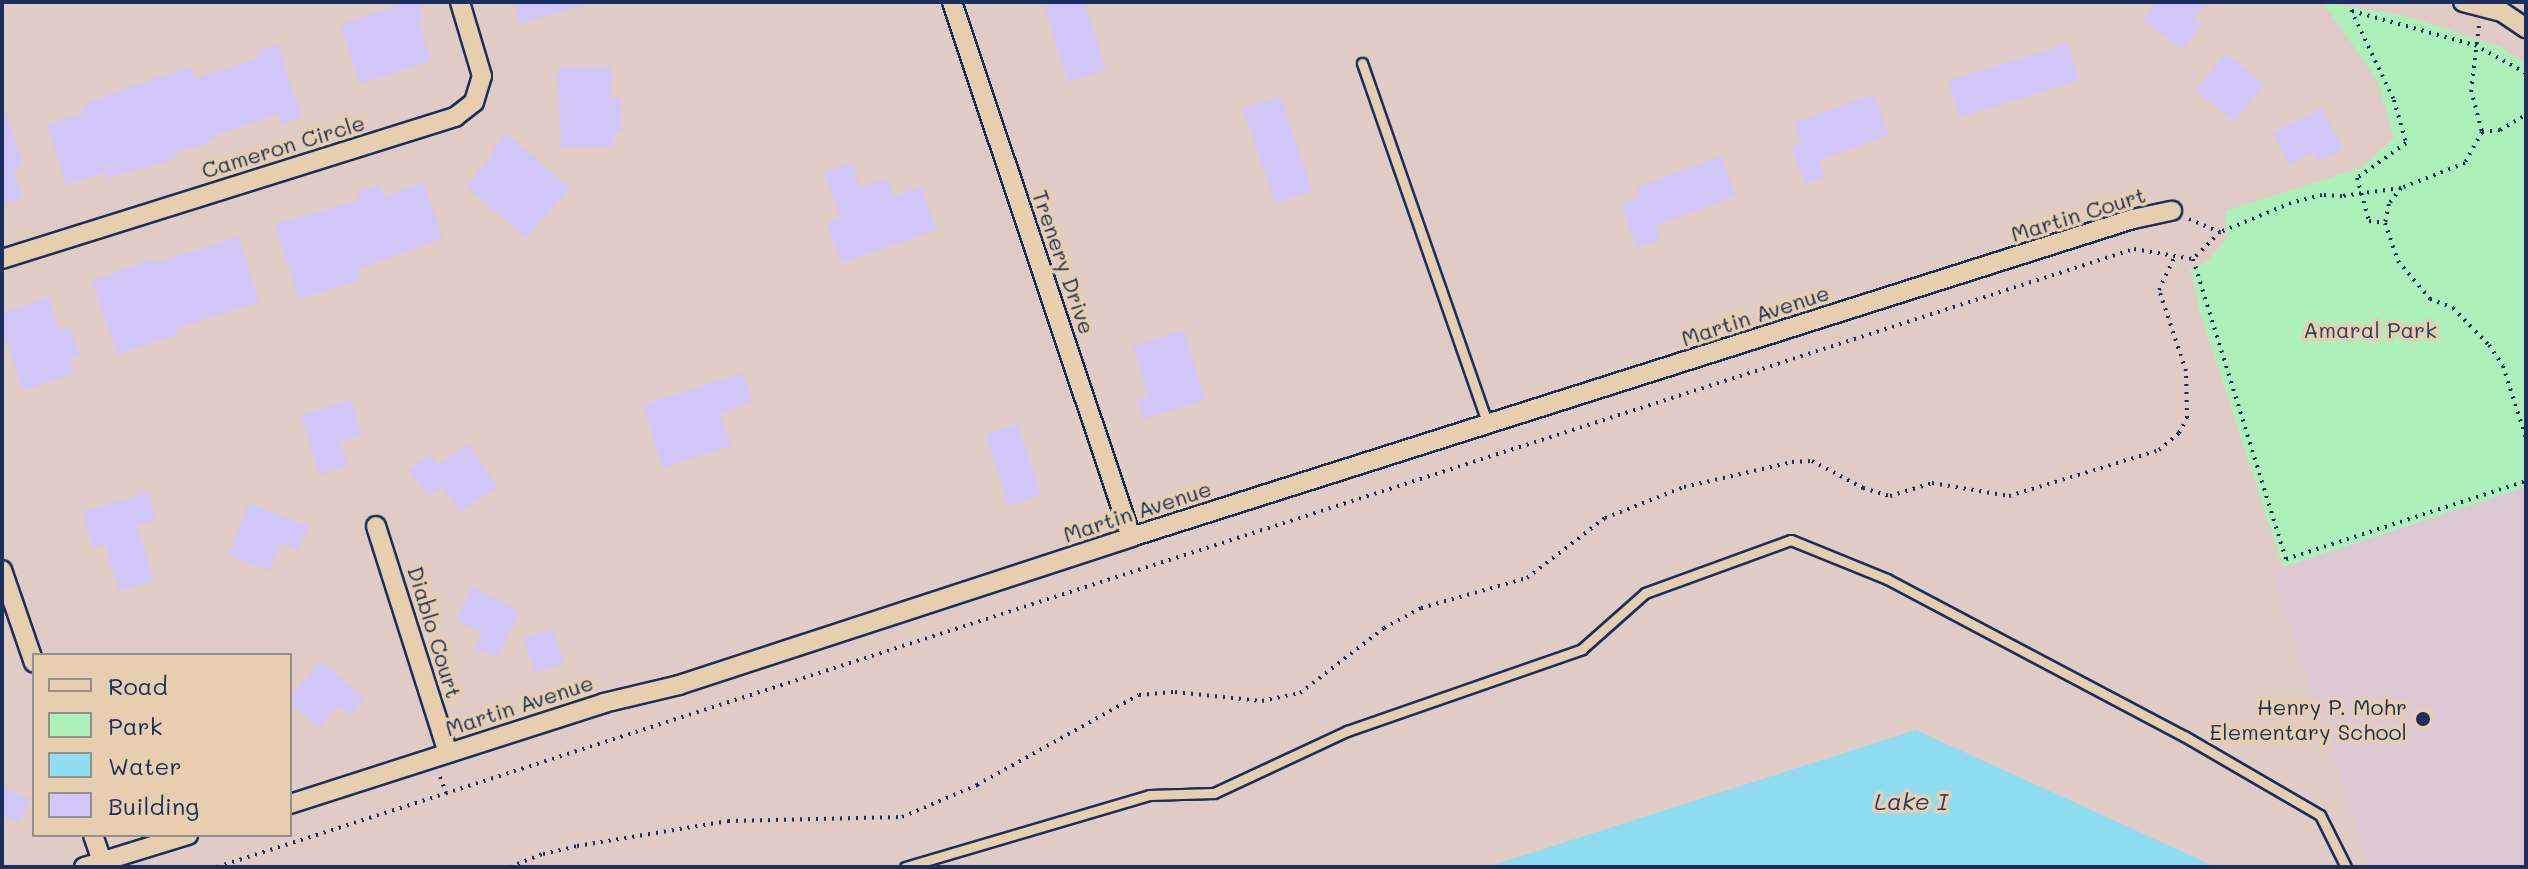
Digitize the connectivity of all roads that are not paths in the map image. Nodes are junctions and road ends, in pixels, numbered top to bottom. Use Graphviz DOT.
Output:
graph roads {
  1 [pos="460,2"];
  2 [pos="952,2"];
  3 [pos="2463,2"];
  4 [pos="2505,7"];
  5 [pos="2526,28"];
  6 [pos="1362,63"];
  7 [pos="2172,211"];
  8 [pos="2,259"];
  9 [pos="1999,263"];
  10 [pos="1488,425"];
  11 [pos="376,526"];
  12 [pos="1131,537"];
  13 [pos="2,570"];
  14 [pos="32,657"];
  15 [pos="448,753"];
  16 [pos="292,803"];
  17 [pos="94,837"];
  18 [pos="181,837"];
  19 [pos="102,861"];
  20 [pos="84,867"];
  21 [pos="905,867"];
  22 [pos="2346,867"];
  1 -- 8 [label="street, Cameron Circle"];
  2 -- 12 [label="street, Trenery Drive"];
  3 -- 4 [label="street"];
  4 -- 5 [label="street"];
  6 -- 10 [label="lane"];
  7 -- 9 [label="street, Martin Court"];
  9 -- 10 [label="street, Martin Avenue"];
  10 -- 12 [label="street, Martin Avenue"];
  11 -- 15 [label="street, Diablo Court"];
  12 -- 15 [label="street, Martin Avenue"];
  13 -- 14 [label="street"];
  15 -- 16 [label="street, Martin Avenue"];
  17 -- 19 [label="street"];
  18 -- 19 [label="street"];
  19 -- 20 [label="street"];
  21 -- 22 [label="lane"];
}
